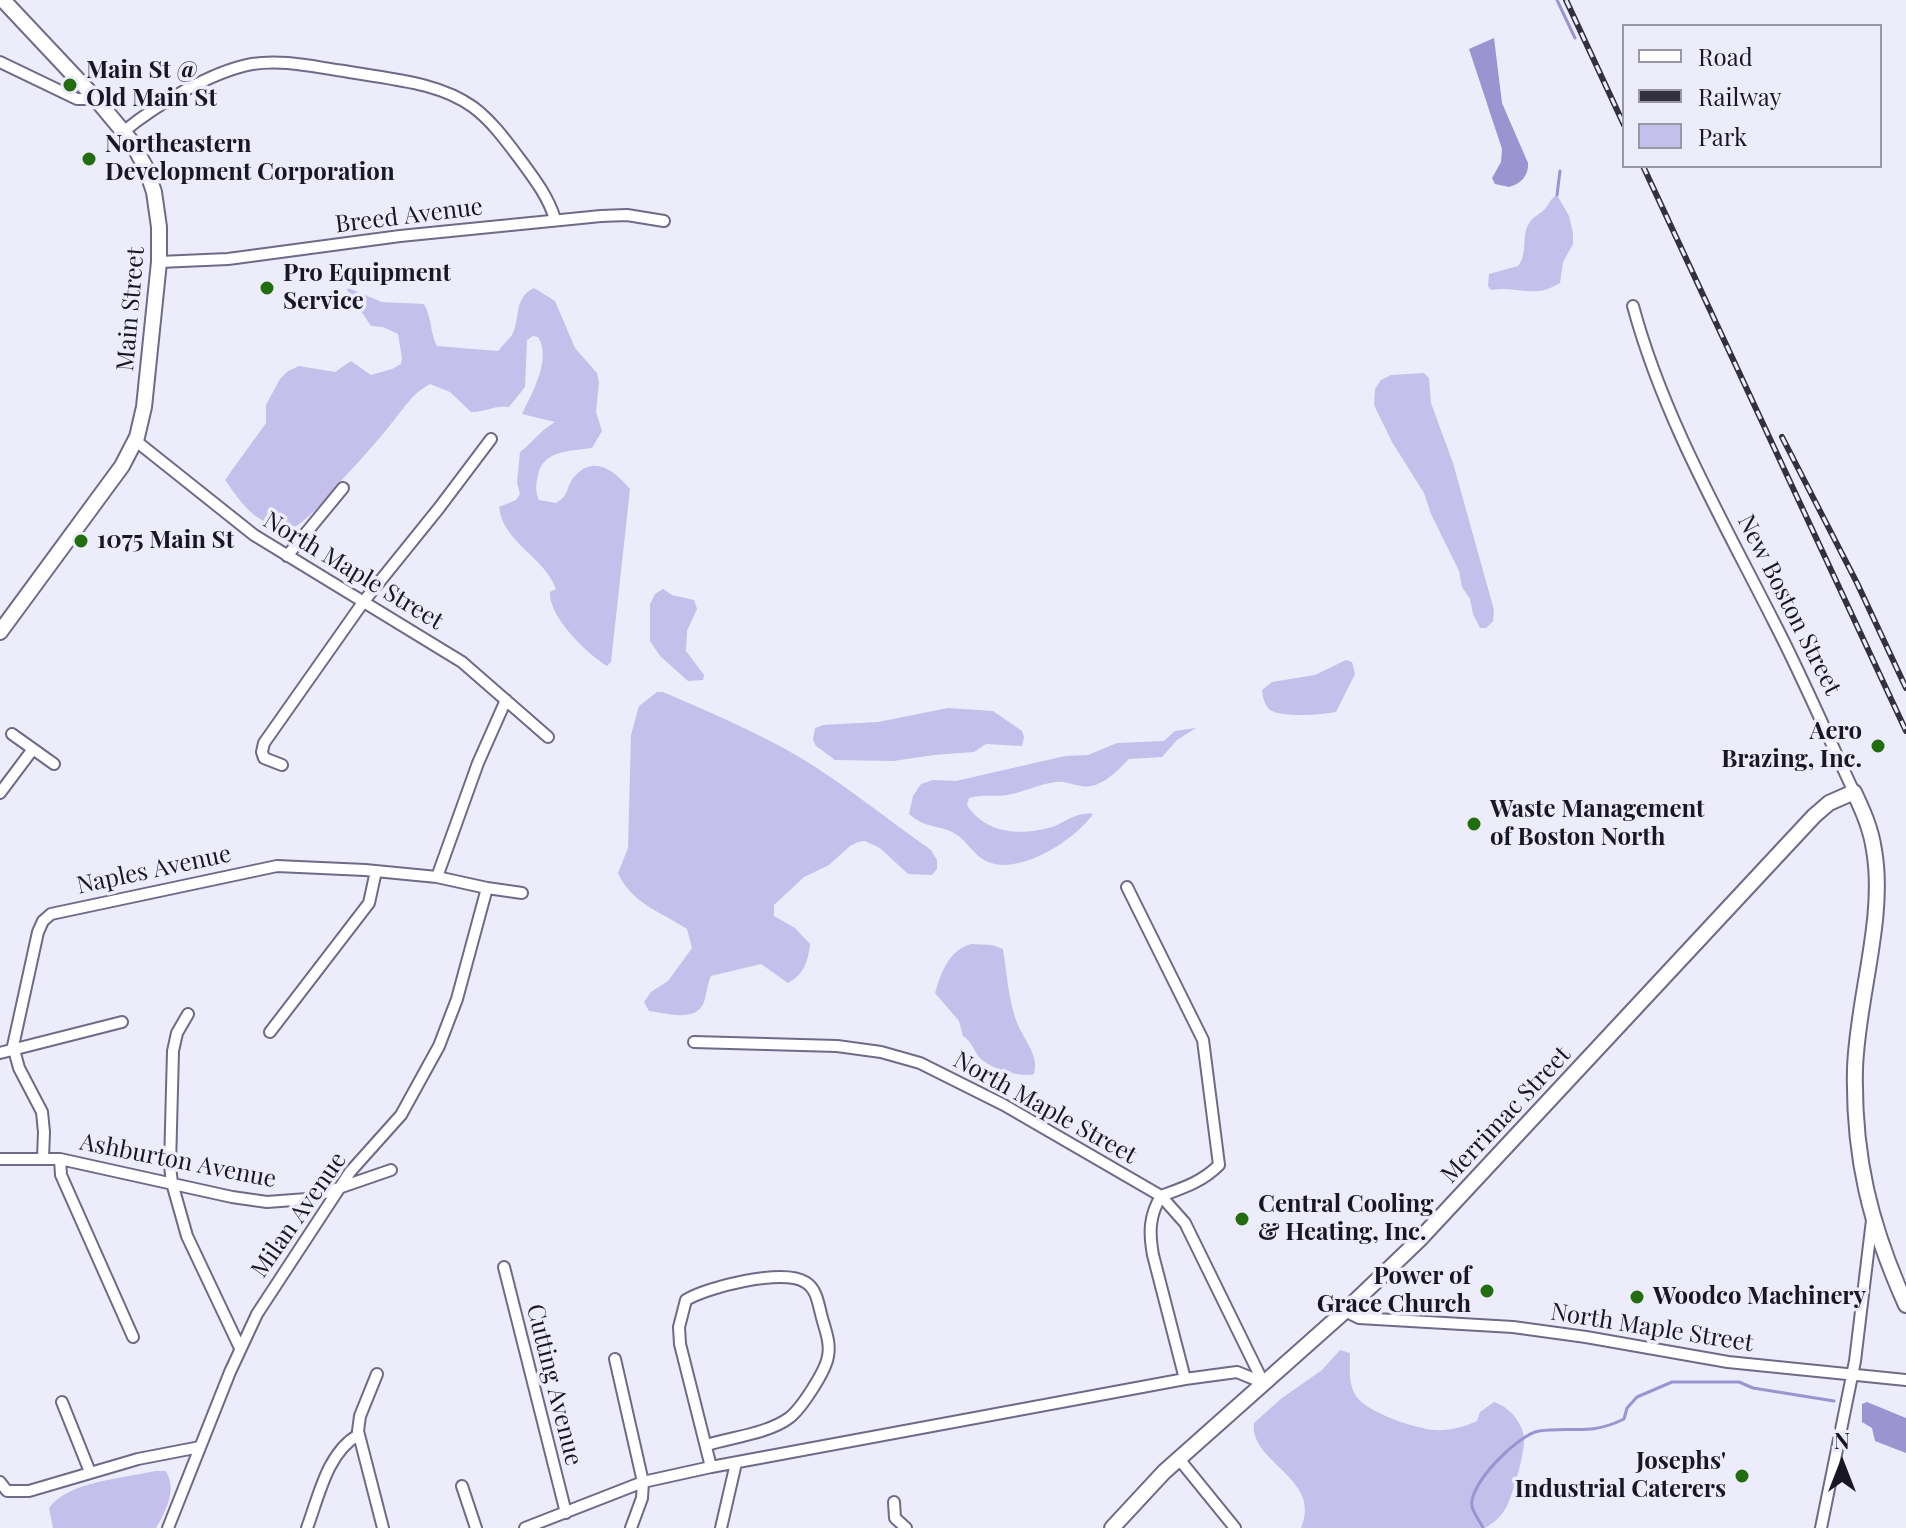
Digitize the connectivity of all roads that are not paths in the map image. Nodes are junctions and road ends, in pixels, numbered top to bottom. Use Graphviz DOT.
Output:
graph roads {
  1 [pos="3,0"];
  2 [pos="0,62"];
  3 [pos="96,99"];
  4 [pos="123,132"];
  5 [pos="555,219"];
  6 [pos="664,221"];
  7 [pos="159,262"];
  8 [pos="1633,306"];
  9 [pos="491,439"];
  10 [pos="136,441"];
  11 [pos="343,488"];
  12 [pos="287,556"];
  13 [pos="364,601"];
  14 [pos="0,632"];
  15 [pos="506,700"];
  16 [pos="12,734"];
  17 [pos="548,737"];
  18 [pos="33,749"];
  19 [pos="54,764"];
  20 [pos="282,765"];
  21 [pos="1854,792"];
  22 [pos="0,793"];
  23 [pos="376,871"];
  24 [pos="437,877"];
  25 [pos="1127,887"];
  26 [pos="487,888"];
  27 [pos="522,893"];
  28 [pos="188,1014"];
  29 [pos="122,1022"];
  30 [pos="270,1032"];
  31 [pos="694,1042"];
  32 [pos="13,1051"];
  33 [pos="0,1053"];
  34 [pos="43,1158"];
  35 [pos="0,1159"];
  36 [pos="60,1159"];
  37 [pos="391,1170"];
  38 [pos="172,1183"];
  39 [pos="339,1189"];
  40 [pos="1161,1196"];
  41 [pos="1872,1220"];
  42 [pos="504,1267"];
  43 [pos="1906,1305"];
  44 [pos="1345,1311"];
  45 [pos="133,1337"];
  46 [pos="240,1348"];
  47 [pos="615,1359"];
  48 [pos="377,1374"];
  49 [pos="1853,1374"];
  50 [pos="1185,1379"];
  51 [pos="1906,1380"];
  52 [pos="1264,1383"];
  53 [pos="62,1402"];
  54 [pos="358,1435"];
  55 [pos="707,1445"];
  56 [pos="200,1447"];
  57 [pos="1179,1459"];
  58 [pos="736,1463"];
  59 [pos="711,1467"];
  60 [pos="90,1472"];
  61 [pos="643,1482"];
  62 [pos="462,1486"];
  63 [pos="4,1487"];
  64 [pos="894,1502"];
  65 [pos="566,1513"];
  66 [pos="168,1528"];
  67 [pos="307,1528"];
  68 [pos="383,1528"];
  69 [pos="476,1528"];
  70 [pos="526,1528"];
  71 [pos="631,1528"];
  72 [pos="721,1528"];
  73 [pos="906,1528"];
  74 [pos="1112,1528"];
  75 [pos="1235,1528"];
  76 [pos="1821,1528"];
  1 -- 3 [label="main road, Main Street"];
  2 -- 3 [label="street"];
  3 -- 4 [label="main road, Main Street"];
  4 -- 5 [label="street"];
  4 -- 7 [label="main road, Main Street"];
  5 -- 6 [label="street, Breed Avenue"];
  5 -- 7 [label="street, Breed Avenue"];
  7 -- 10 [label="main road, Main Street"];
  8 -- 21 [label="street, New Boston Street"];
  9 -- 13 [label="street"];
  10 -- 12 [label="street, North Maple Street"];
  10 -- 14 [label="main road, Main Street"];
  11 -- 12 [label="street"];
  12 -- 13 [label="street, North Maple Street"];
  13 -- 15 [label="street, North Maple Street"];
  13 -- 20 [label="street"];
  15 -- 17 [label="street, North Maple Street"];
  15 -- 24 [label="street"];
  16 -- 18 [label="street"];
  18 -- 19 [label="street"];
  18 -- 22 [label="street"];
  21 -- 41 [label="main road, New Boston Street"];
  21 -- 44 [label="main road, Merrimac Street"];
  23 -- 24 [label="street, Naples Avenue"];
  23 -- 30 [label="street"];
  23 -- 32 [label="street, Naples Avenue"];
  24 -- 26 [label="street, Naples Avenue"];
  25 -- 40 [label="street"];
  26 -- 27 [label="street, Naples Avenue"];
  26 -- 39 [label="street, Milan Avenue"];
  28 -- 38 [label="street"];
  29 -- 32 [label="street"];
  31 -- 40 [label="street, North Maple Street"];
  32 -- 33 [label="street"];
  32 -- 34 [label="street"];
  34 -- 35 [label="street, Ashburton Avenue"];
  34 -- 36 [label="street, Ashburton Avenue"];
  36 -- 38 [label="street, Ashburton Avenue"];
  36 -- 45 [label="street"];
  37 -- 39 [label="street, Ashburton Avenue"];
  38 -- 39 [label="street, Ashburton Avenue"];
  38 -- 46 [label="street"];
  39 -- 46 [label="street, Milan Avenue"];
  40 -- 50 [label="street"];
  40 -- 52 [label="street, North Maple Street"];
  41 -- 43 [label="main road, New Boston Street"];
  41 -- 49 [label="street"];
  42 -- 65 [label="street, Cutting Avenue"];
  44 -- 49 [label="street, North Maple Street"];
  44 -- 52 [label="main road, Merrimac Street"];
  46 -- 56 [label="street, Milan Avenue"];
  47 -- 61 [label="street"];
  48 -- 54 [label="street"];
  49 -- 51 [label="street, North Maple Street"];
  49 -- 76 [label="street"];
  50 -- 52 [label="street"];
  50 -- 58 [label="street"];
  52 -- 57 [label="main road, Merrimac Street"];
  53 -- 60 [label="street"];
  54 -- 67 [label="street"];
  54 -- 68 [label="street"];
  55 -- 55 [label="street"];
  55 -- 59 [label="street"];
  56 -- 60 [label="street"];
  56 -- 66 [label="street, Milan Avenue"];
  57 -- 74 [label="main road, Merrimac Street"];
  57 -- 75 [label="street"];
  58 -- 59 [label="street"];
  58 -- 72 [label="street"];
  59 -- 61 [label="street"];
  60 -- 63 [label="street"];
  61 -- 65 [label="street"];
  61 -- 71 [label="street"];
  62 -- 69 [label="street"];
  64 -- 73 [label="street"];
  65 -- 70 [label="street"];
}
